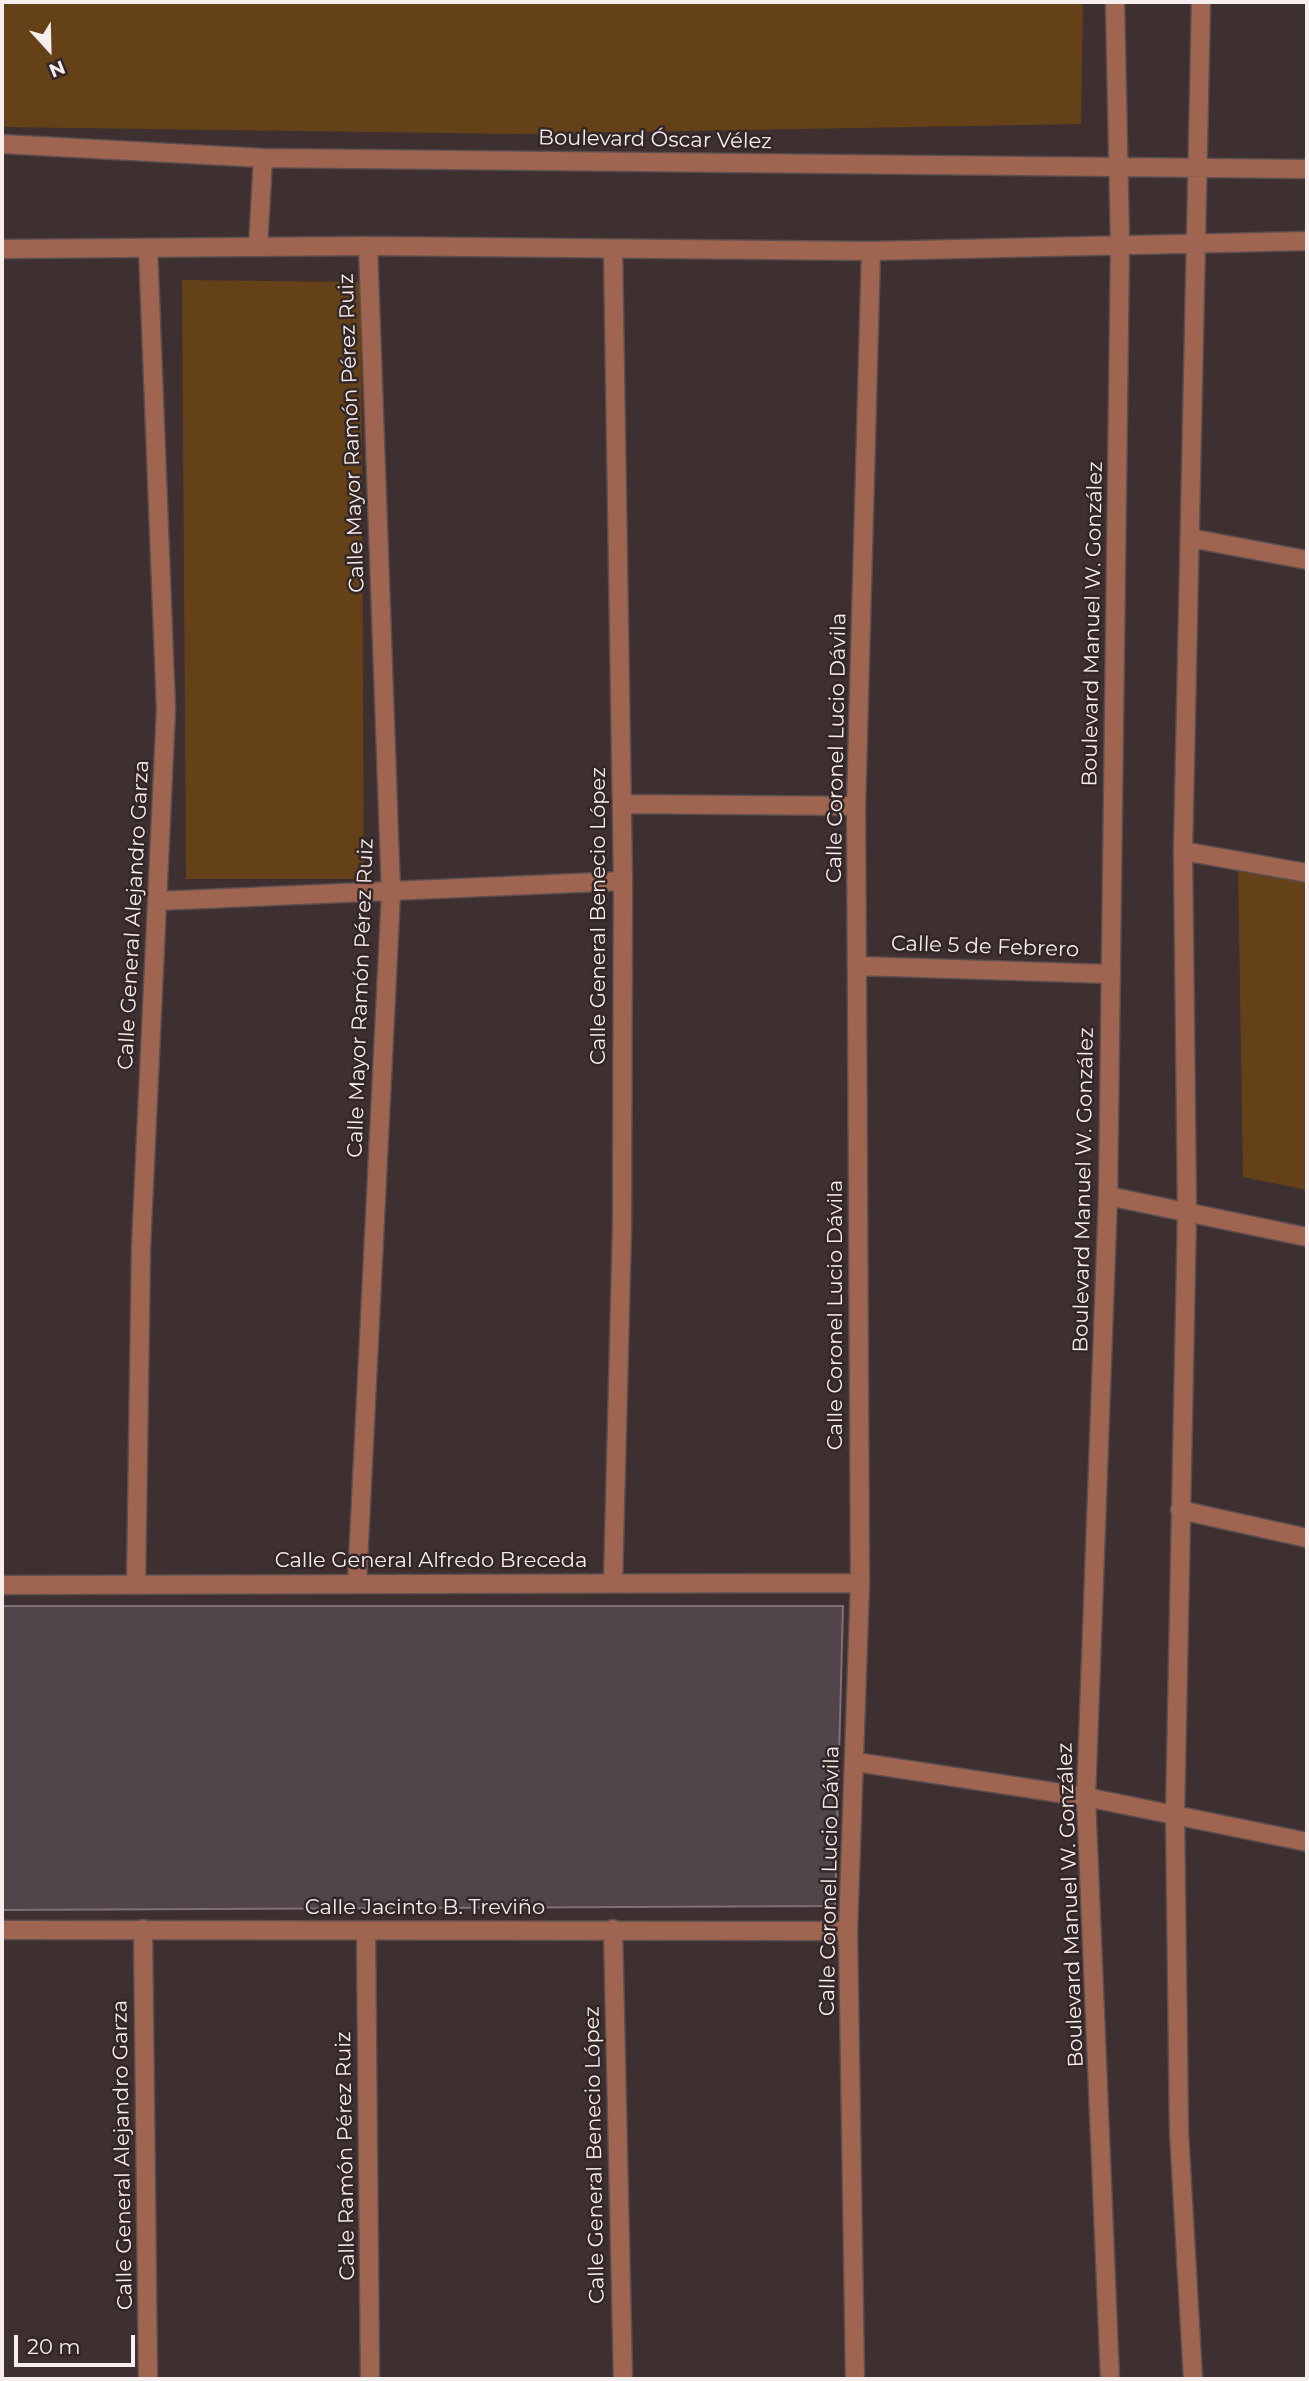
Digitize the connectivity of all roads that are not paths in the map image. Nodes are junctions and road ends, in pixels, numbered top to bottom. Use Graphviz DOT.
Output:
graph roads {
  1 [pos="1115,2"];
  2 [pos="1201,2"];
  3 [pos="2,144"];
  4 [pos="263,158"];
  5 [pos="1199,167"];
  6 [pos="1119,169"];
  7 [pos="1307,169"];
  8 [pos="1307,241"];
  9 [pos="1198,242"];
  10 [pos="1120,244"];
  11 [pos="368,246"];
  12 [pos="258,247"];
  13 [pos="148,248"];
  14 [pos="2,249"];
  15 [pos="613,249"];
  16 [pos="871,251"];
  17 [pos="1190,538"];
  18 [pos="1307,560"];
  19 [pos="622,804"];
  20 [pos="856,806"];
  21 [pos="1183,851"];
  22 [pos="1307,873"];
  23 [pos="623,881"];
  24 [pos="391,893"];
  25 [pos="158,901"];
  26 [pos="858,966"];
  27 [pos="1111,974"];
  28 [pos="1108,1196"];
  29 [pos="1186,1213"];
  30 [pos="1307,1237"];
  31 [pos="1180,1510"];
  32 [pos="1307,1538"];
  33 [pos="357,1583"];
  34 [pos="612,1583"];
  35 [pos="860,1583"];
  36 [pos="2,1585"];
  37 [pos="136,1585"];
  38 [pos="856,1762"];
  39 [pos="1086,1797"];
  40 [pos="1175,1816"];
  41 [pos="1307,1842"];
  42 [pos="143,1929"];
  43 [pos="2,1930"];
  44 [pos="613,1930"];
  45 [pos="848,1931"];
  46 [pos="366,1932"];
  47 [pos="148,2379"];
  48 [pos="370,2379"];
  49 [pos="623,2379"];
  50 [pos="855,2379"];
  51 [pos="1110,2379"];
  52 [pos="1193,2379"];
  1 -- 6 [label="street, Boulevard Manuel W. González"];
  2 -- 5 [label="street"];
  3 -- 4 [label="street, Boulevard Óscar Vélez"];
  4 -- 6 [label="street, Boulevard Óscar Vélez"];
  4 -- 12 [label="street"];
  5 -- 6 [label="street, Boulevard Óscar Vélez"];
  5 -- 7 [label="street, Boulevard Óscar Vélez"];
  5 -- 9 [label="street"];
  6 -- 10 [label="street, Boulevard Manuel W. González"];
  8 -- 9 [label="street"];
  9 -- 10 [label="street"];
  9 -- 17 [label="street"];
  10 -- 16 [label="street"];
  10 -- 27 [label="street, Boulevard Manuel W. González"];
  11 -- 12 [label="street"];
  11 -- 15 [label="street"];
  11 -- 24 [label="street, Calle Mayor Ramón Pérez Ruiz"];
  12 -- 13 [label="street"];
  13 -- 14 [label="street"];
  13 -- 25 [label="street, Calle General Alejandro Garza"];
  15 -- 16 [label="street"];
  15 -- 19 [label="street, Calle General Benecio López"];
  16 -- 20 [label="street, Calle Coronel Lucio Dávila"];
  17 -- 18 [label="street"];
  17 -- 21 [label="street"];
  19 -- 20 [label="street"];
  19 -- 23 [label="street, Calle General Benecio López"];
  20 -- 26 [label="street, Calle Coronel Lucio Dávila"];
  21 -- 22 [label="street"];
  21 -- 29 [label="street"];
  23 -- 24 [label="street"];
  23 -- 34 [label="street, Calle General Benecio López"];
  24 -- 25 [label="street"];
  24 -- 33 [label="street, Calle Mayor Ramón Pérez Ruiz"];
  25 -- 37 [label="street, Calle General Alejandro Garza"];
  26 -- 27 [label="street, Calle 5 de Febrero"];
  26 -- 35 [label="street, Calle Coronel Lucio Dávila"];
  27 -- 28 [label="street, Boulevard Manuel W. González"];
  28 -- 29 [label="street"];
  28 -- 39 [label="street, Boulevard Manuel W. González"];
  29 -- 30 [label="street"];
  29 -- 31 [label="street"];
  31 -- 32 [label="street"];
  31 -- 40 [label="street"];
  33 -- 34 [label="street, Calle General Alfredo Breceda"];
  33 -- 37 [label="street, Calle General Alfredo Breceda"];
  34 -- 35 [label="street, Calle General Alfredo Breceda"];
  35 -- 38 [label="street, Calle Coronel Lucio Dávila"];
  36 -- 37 [label="street, Calle General Alfredo Breceda"];
  38 -- 39 [label="street"];
  38 -- 45 [label="street, Calle Coronel Lucio Dávila"];
  39 -- 40 [label="street"];
  39 -- 51 [label="street, Boulevard Manuel W. González"];
  40 -- 41 [label="street"];
  40 -- 52 [label="street"];
  42 -- 43 [label="street, Calle Jacinto B. Treviño"];
  42 -- 46 [label="street, Calle Jacinto B. Treviño"];
  42 -- 47 [label="street, Calle General Alejandro Garza"];
  44 -- 45 [label="street, Calle Jacinto B. Treviño"];
  44 -- 46 [label="street, Calle Jacinto B. Treviño"];
  44 -- 49 [label="street, Calle General Benecio López"];
  45 -- 50 [label="street, Calle Coronel Lucio Dávila"];
  46 -- 48 [label="street, Calle Ramón Pérez Ruiz"];
}
